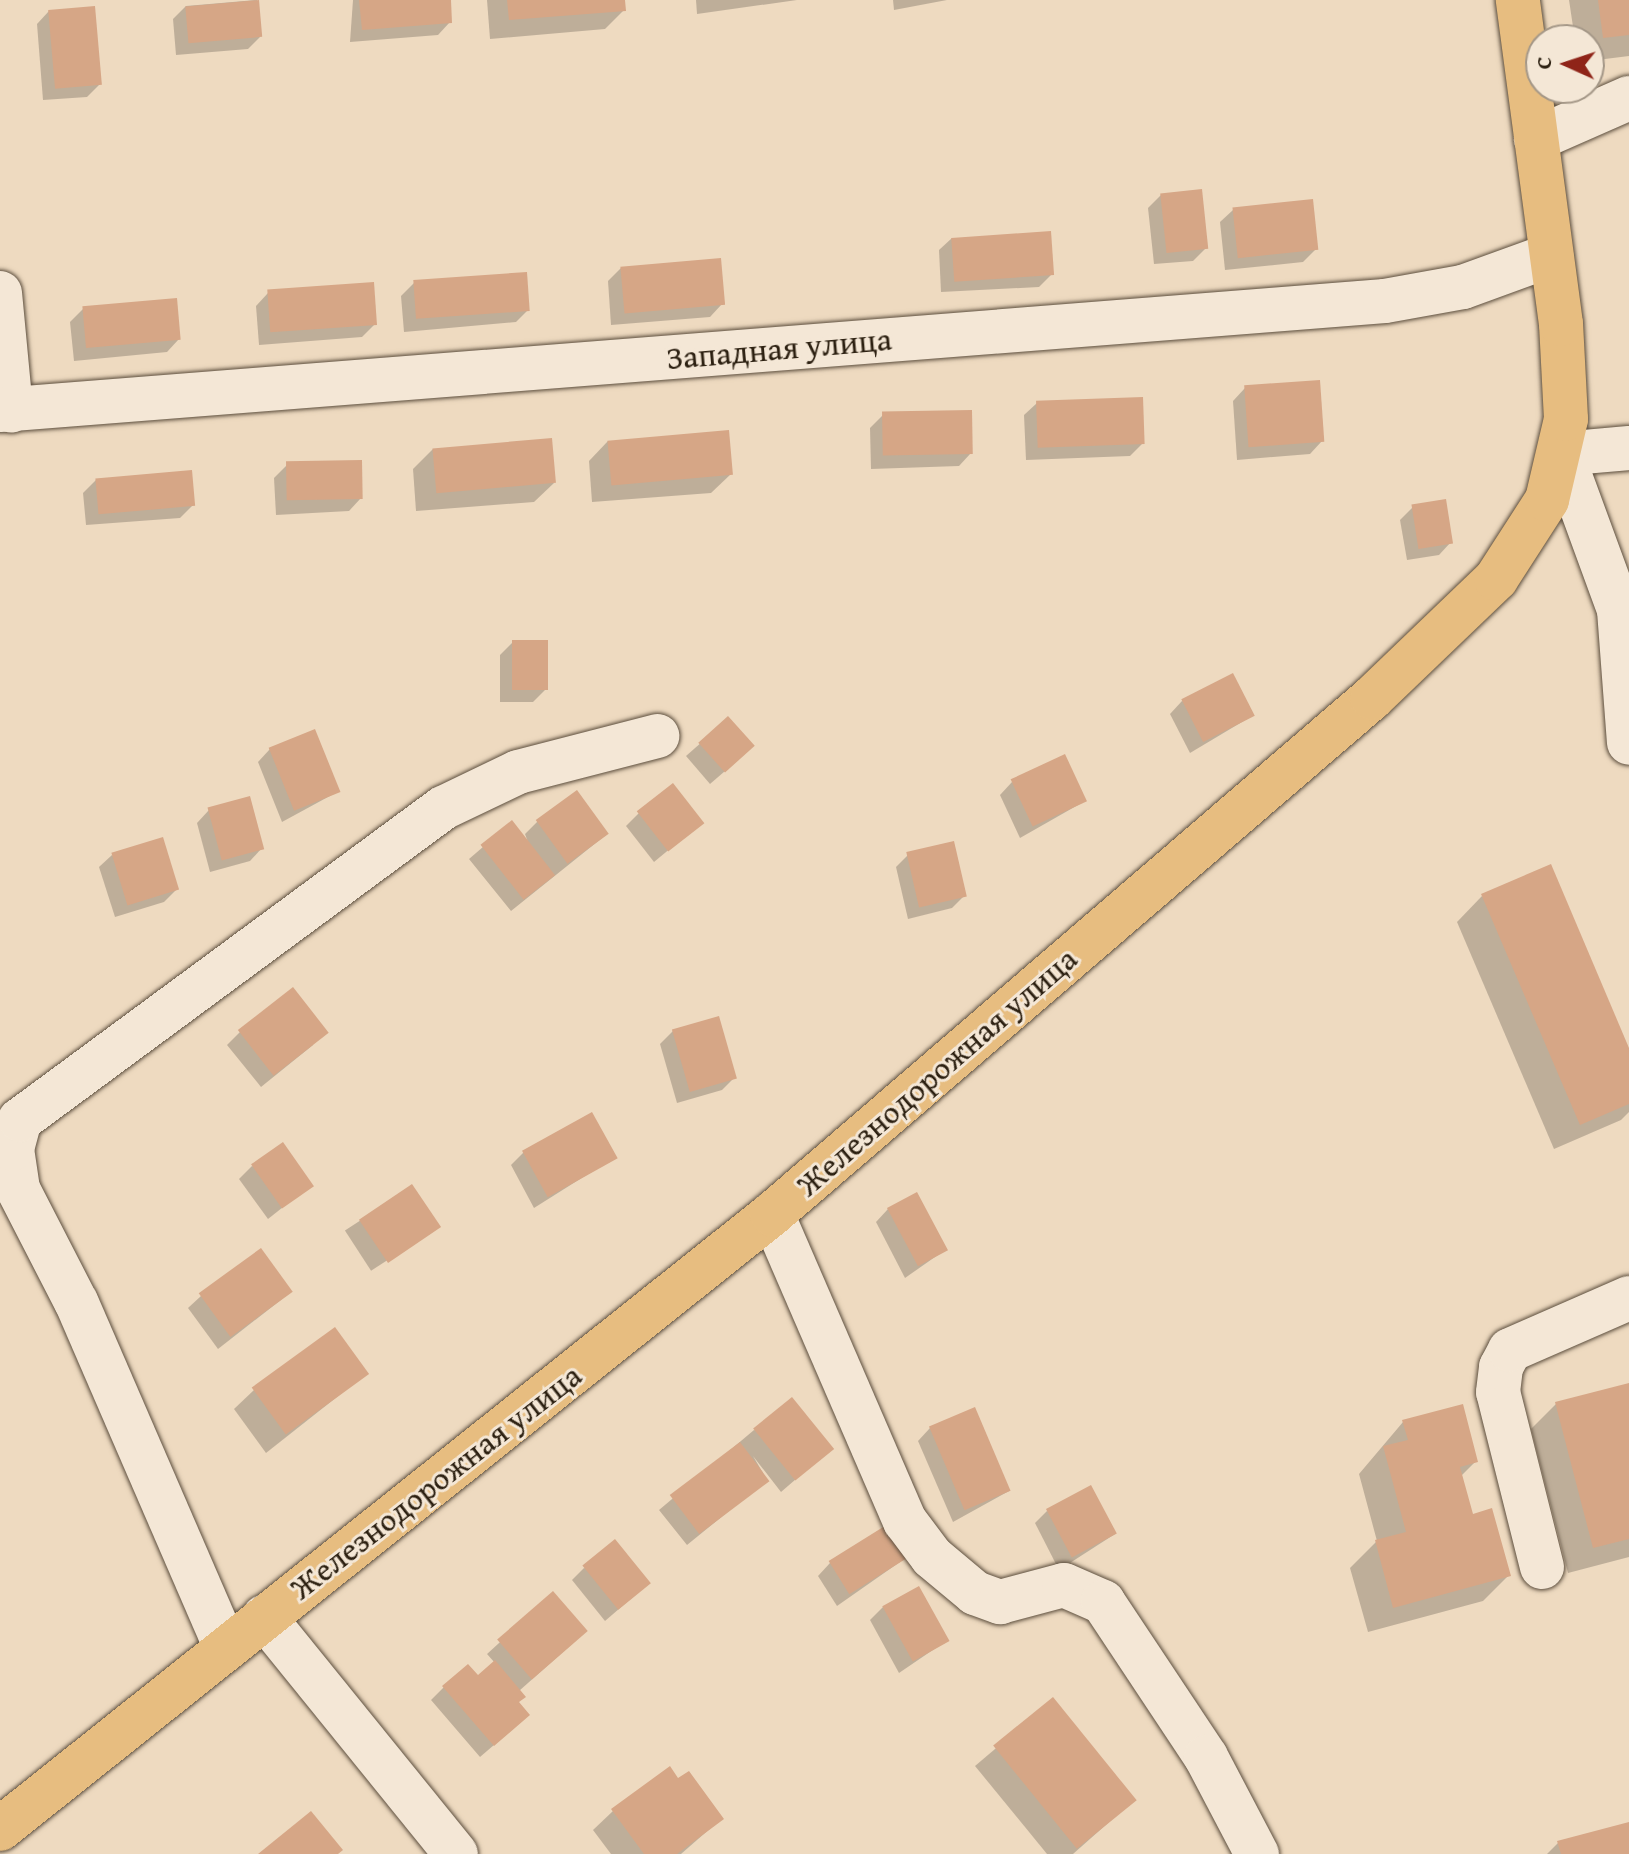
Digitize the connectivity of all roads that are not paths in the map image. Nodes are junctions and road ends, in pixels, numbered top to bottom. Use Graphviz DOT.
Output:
graph roads {
  1 [pos="1518,0"];
  2 [pos="1629,98"];
  3 [pos="1536,139"];
  4 [pos="1551,255"];
  5 [pos="0,293"];
  6 [pos="5,410"];
  7 [pos="1629,448"];
  8 [pos="1562,454"];
  9 [pos="657,736"];
  10 [pos="1629,743"];
  11 [pos="772,1214"];
  12 [pos="1629,1298"];
  13 [pos="1542,1567"];
  14 [pos="264,1617"];
  15 [pos="226,1648"];
  16 [pos="0,1829"];
  17 [pos="0,1839"];
  18 [pos="13,1854"];
  19 [pos="456,1854"];
  20 [pos="1257,1854"];
  1 -- 3 [label="main road, Железнодорожная улица"];
  2 -- 3 [label="street"];
  3 -- 4 [label="main road, Железнодорожная улица"];
  4 -- 6 [label="street, Западная улица"];
  4 -- 8 [label="main road, Железнодорожная улица"];
  5 -- 6 [label="street"];
  7 -- 8 [label="street"];
  8 -- 10 [label="street"];
  8 -- 11 [label="main road, Железнодорожная улица"];
  9 -- 15 [label="street"];
  11 -- 14 [label="main road, Железнодорожная улица"];
  11 -- 20 [label="street"];
  12 -- 13 [label="street"];
  14 -- 15 [label="main road, Железнодорожная улица"];
  14 -- 19 [label="street"];
  15 -- 16 [label="main road, Железнодорожная улица"];
  17 -- 18 [label="street"];
}
